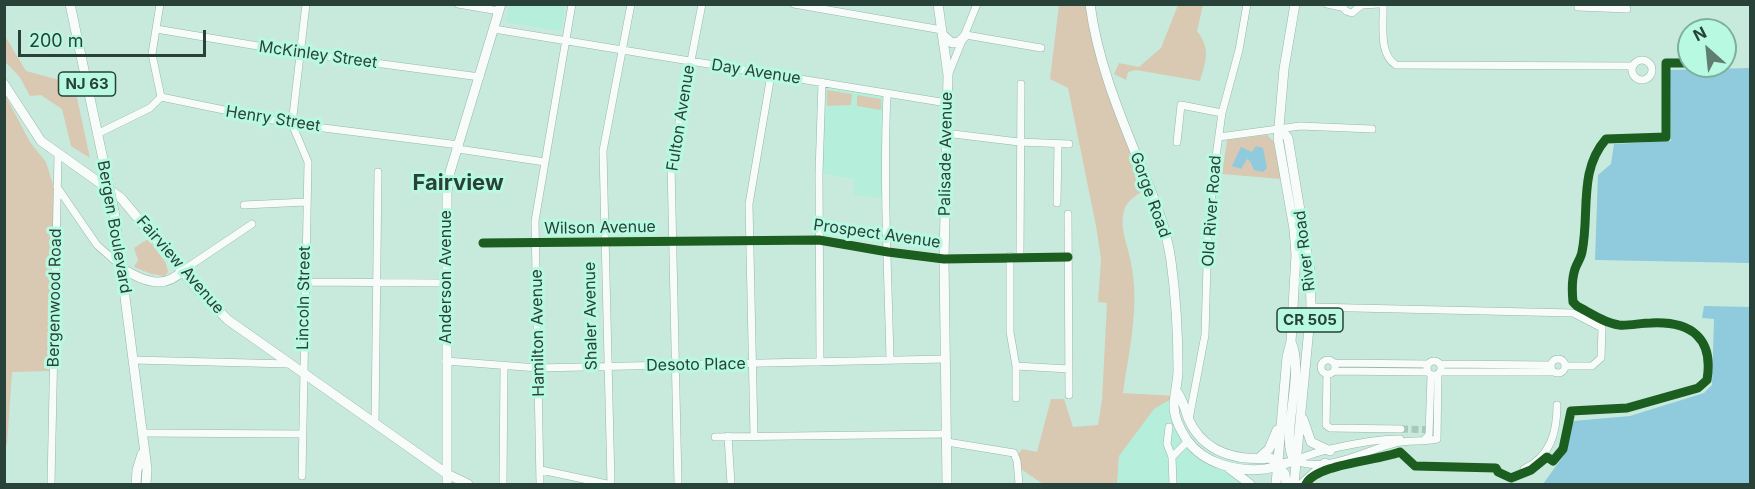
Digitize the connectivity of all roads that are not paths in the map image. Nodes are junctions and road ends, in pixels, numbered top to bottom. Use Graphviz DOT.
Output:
graph roads {
  1 [pos="70,4"];
  2 [pos="160,4"];
  3 [pos="306,4"];
  4 [pos="458,4"];
  5 [pos="572,4"];
  6 [pos="631,4"];
  7 [pos="702,4"];
  8 [pos="794,4"];
  9 [pos="938,4"];
  10 [pos="977,4"];
  11 [pos="1090,4"];
  12 [pos="1247,4"];
  13 [pos="1295,4"];
  14 [pos="1327,4"];
  15 [pos="1378,4"];
  16 [pos="1383,4"];
  17 [pos="1363,5"];
  18 [pos="1340,6"];
  19 [pos="1578,7"];
  20 [pos="500,8"];
  21 [pos="1627,9"];
  22 [pos="156,28"];
  23 [pos="494,29"];
  24 [pos="943,32"];
  25 [pos="966,35"];
  26 [pos="566,41"];
  27 [pos="1041,48"];
  28 [pos="622,50"];
  29 [pos="300,53"];
  30 [pos="690,61"];
  31 [pos="1633,66"];
  32 [pos="771,75"];
  33 [pos="948,75"];
  34 [pos="480,77"];
  35 [pos="822,82"];
  36 [pos="4,84"];
  37 [pos="1021,84"];
  38 [pos="887,94"];
  39 [pos="161,97"];
  40 [pos="947,103"];
  41 [pos="1222,113"];
  42 [pos="292,124"];
  43 [pos="1280,129"];
  44 [pos="1372,129"];
  45 [pos="945,133"];
  46 [pos="97,134"];
  47 [pos="1219,137"];
  48 [pos="1019,142"];
  49 [pos="1176,142"];
  50 [pos="1058,144"];
  51 [pos="1068,144"];
  52 [pos="458,147"];
  53 [pos="58,154"];
  54 [pos="545,162"];
  55 [pos="378,172"];
  56 [pos="57,187"];
  57 [pos="306,202"];
  58 [pos="1058,202"];
  59 [pos="244,205"];
  60 [pos="1068,214"];
  61 [pos="252,224"];
  62 [pos="750,239"];
  63 [pos="719,240"];
  64 [pos="819,240"];
  65 [pos="673,241"];
  66 [pos="483,243"];
  67 [pos="604,243"];
  68 [pos="535,244"];
  69 [pos="888,252"];
  70 [pos="1010,256"];
  71 [pos="1020,256"];
  72 [pos="1068,256"];
  73 [pos="944,259"];
  74 [pos="123,269"];
  75 [pos="182,271"];
  76 [pos="304,282"];
  77 [pos="377,282"];
  78 [pos="446,283"];
  79 [pos="1311,307"];
  80 [pos="1291,342"];
  81 [pos="945,359"];
  82 [pos="133,360"];
  83 [pos="890,360"];
  84 [pos="446,362"];
  85 [pos="820,362"];
  86 [pos="752,363"];
  87 [pos="290,364"];
  88 [pos="675,365"];
  89 [pos="504,366"];
  90 [pos="607,366"];
  91 [pos="1016,366"];
  92 [pos="1565,366"];
  93 [pos="538,368"];
  94 [pos="1069,369"];
  95 [pos="1552,369"];
  96 [pos="1434,370"];
  97 [pos="303,374"];
  98 [pos="1177,392"];
  99 [pos="1069,395"];
  100 [pos="1016,398"];
  101 [pos="1557,405"];
  102 [pos="1282,410"];
  103 [pos="1301,411"];
  104 [pos="1189,419"];
  105 [pos="375,424"];
  106 [pos="1168,427"];
  107 [pos="1401,429"];
  108 [pos="142,433"];
  109 [pos="303,434"];
  110 [pos="716,436"];
  111 [pos="728,436"];
  112 [pos="754,436"];
  113 [pos="947,438"];
  114 [pos="1409,440"];
  115 [pos="1188,441"];
  116 [pos="1330,451"];
  117 [pos="143,452"];
  118 [pos="1172,457"];
  119 [pos="1257,459"];
  120 [pos="1295,461"];
  121 [pos="1325,463"];
  122 [pos="1278,464"];
  123 [pos="1226,466"];
  124 [pos="1524,469"];
  125 [pos="542,470"];
  126 [pos="302,476"];
  127 [pos="447,479"];
  128 [pos="51,484"];
  129 [pos="136,484"];
  130 [pos="146,484"];
  131 [pos="468,484"];
  132 [pos="504,484"];
  133 [pos="540,484"];
  134 [pos="609,484"];
  135 [pos="678,484"];
  136 [pos="731,484"];
  137 [pos="947,484"];
  138 [pos="1019,484"];
  139 [pos="1173,484"];
  140 [pos="1250,484"];
  141 [pos="1276,484"];
  142 [pos="1286,484"];
  143 [pos="1294,484"];
  144 [pos="1302,484"];
  1 -- 46 [label="main road, Bergen Boulevard / NJ 63"];
  2 -- 22 [label="street"];
  3 -- 29 [label="street"];
  4 -- 20 [label="street"];
  5 -- 26 [label="street, Hamilton Avenue"];
  6 -- 28 [label="street, Shaler Avenue"];
  7 -- 30 [label="street, Fulton Avenue"];
  8 -- 24 [label="street"];
  9 -- 24 [label="main road, Palisade Avenue"];
  10 -- 25 [label="street"];
  11 -- 98 [label="main road, Gorge Road"];
  12 -- 41 [label="street, Old River Road"];
  13 -- 43 [label="main road, River Road / CR 505"];
  14 -- 18 [label="street"];
  15 -- 17 [label="street"];
  16 -- 31 [label="street"];
  17 -- 18 [label="street"];
  19 -- 21 [label="street"];
  20 -- 23 [label="main road, Anderson Avenue"];
  22 -- 29 [label="street, McKinley Street"];
  22 -- 39 [label="street"];
  23 -- 26 [label="street, Day Avenue"];
  23 -- 34 [label="main road, Anderson Avenue"];
  24 -- 25 [label="main road"];
  24 -- 33 [label="main road, Palisade Avenue"];
  25 -- 27 [label="street"];
  25 -- 33 [label="street"];
  26 -- 28 [label="street, Day Avenue"];
  26 -- 54 [label="street, Hamilton Avenue"];
  28 -- 30 [label="street, Day Avenue"];
  28 -- 67 [label="street, Shaler Avenue"];
  29 -- 34 [label="street, McKinley Street"];
  29 -- 42 [label="street"];
  30 -- 32 [label="street, Day Avenue"];
  30 -- 65 [label="street, Fulton Avenue"];
  32 -- 35 [label="street, Day Avenue"];
  32 -- 62 [label="street"];
  33 -- 40 [label="main road, Palisade Avenue"];
  34 -- 52 [label="main road, Anderson Avenue"];
  35 -- 38 [label="street, Day Avenue"];
  35 -- 64 [label="street"];
  36 -- 53 [label="main road, Fairview Avenue"];
  37 -- 48 [label="street"];
  38 -- 40 [label="street, Day Avenue"];
  38 -- 69 [label="street"];
  39 -- 42 [label="street, Henry Street"];
  39 -- 46 [label="street"];
  40 -- 45 [label="main road, Palisade Avenue"];
  41 -- 47 [label="street, Old River Road"];
  41 -- 49 [label="street"];
  42 -- 52 [label="street, Henry Street"];
  42 -- 57 [label="street, Lincoln Street"];
  43 -- 44 [label="street"];
  43 -- 47 [label="street"];
  43 -- 79 [label="main road, River Road / CR 505"];
  43 -- 80 [label="main road, River Road / CR 505"];
  45 -- 48 [label="street"];
  45 -- 73 [label="main road, Palisade Avenue"];
  46 -- 74 [label="main road, Bergen Boulevard / NJ 63, bridge"];
  47 -- 104 [label="street, Old River Road"];
  48 -- 50 [label="street"];
  48 -- 71 [label="street"];
  50 -- 51 [label="street"];
  50 -- 58 [label="street"];
  52 -- 54 [label="street, Henry Street"];
  52 -- 78 [label="main road, Anderson Avenue"];
  53 -- 56 [label="street, Bergenwood Road"];
  53 -- 75 [label="main road, Fairview Avenue"];
  54 -- 68 [label="street, Hamilton Avenue"];
  55 -- 77 [label="street"];
  56 -- 74 [label="street"];
  56 -- 128 [label="street, Bergenwood Road"];
  57 -- 59 [label="street"];
  57 -- 76 [label="street, Lincoln Street"];
  60 -- 72 [label="street"];
  61 -- 75 [label="street"];
  62 -- 63 [label="street, Prospect Avenue"];
  62 -- 64 [label="street, Prospect Avenue"];
  62 -- 86 [label="street"];
  63 -- 65 [label="street, Wilson Avenue"];
  64 -- 69 [label="street, Prospect Avenue"];
  64 -- 85 [label="street"];
  65 -- 67 [label="street, Wilson Avenue"];
  65 -- 88 [label="street, Fulton Avenue"];
  66 -- 68 [label="street, Wilson Avenue"];
  67 -- 68 [label="street, Wilson Avenue"];
  67 -- 90 [label="street, Shaler Avenue"];
  68 -- 93 [label="street, Hamilton Avenue"];
  69 -- 73 [label="street, Prospect Avenue"];
  69 -- 83 [label="street"];
  70 -- 71 [label="street, Prospect Avenue"];
  70 -- 73 [label="street, Prospect Avenue"];
  70 -- 91 [label="street"];
  71 -- 72 [label="street, Prospect Avenue"];
  72 -- 94 [label="street"];
  73 -- 81 [label="main road, Palisade Avenue"];
  74 -- 75 [label="main road"];
  74 -- 82 [label="main road, Bergen Boulevard / NJ 63"];
  75 -- 87 [label="main road, Fairview Avenue"];
  76 -- 77 [label="street"];
  76 -- 97 [label="street, Lincoln Street"];
  77 -- 78 [label="street"];
  77 -- 105 [label="street"];
  78 -- 84 [label="main road, Anderson Avenue"];
  79 -- 92 [label="street"];
  79 -- 103 [label="main road, River Road / CR 505"];
  80 -- 102 [label="main road, River Road / CR 505"];
  80 -- 120 [label="main road"];
  81 -- 83 [label="street, Desoto Place"];
  81 -- 113 [label="main road, Palisade Avenue"];
  82 -- 87 [label="street"];
  82 -- 108 [label="main road, Bergen Boulevard / NJ 63"];
  83 -- 85 [label="street, Desoto Place"];
  84 -- 89 [label="street, Desoto Place"];
  84 -- 127 [label="main road, Anderson Avenue"];
  85 -- 86 [label="street, Desoto Place"];
  86 -- 88 [label="street, Desoto Place"];
  86 -- 112 [label="street"];
  87 -- 97 [label="main road, Fairview Avenue"];
  88 -- 90 [label="street, Desoto Place"];
  88 -- 135 [label="street, Fulton Avenue"];
  89 -- 93 [label="street, Desoto Place"];
  89 -- 132 [label="street"];
  90 -- 93 [label="street, Desoto Place"];
  90 -- 134 [label="street, Shaler Avenue"];
  91 -- 94 [label="street"];
  91 -- 100 [label="street"];
  92 -- 95 [label="street"];
  92 -- 95 [label="street"];
  93 -- 125 [label="street, Hamilton Avenue"];
  94 -- 99 [label="street"];
  95 -- 96 [label="street"];
  96 -- 107 [label="street"];
  96 -- 114 [label="street"];
  97 -- 105 [label="main road, Fairview Avenue"];
  97 -- 109 [label="street, Lincoln Street"];
  98 -- 104 [label="main road, Gorge Road"];
  98 -- 115 [label="main road, Gorge Road"];
  101 -- 124 [label="street"];
  102 -- 119 [label="main road"];
  102 -- 122 [label="main road, River Road / CR 505"];
  103 -- 116 [label="main road"];
  103 -- 120 [label="main road, River Road / CR 505"];
  104 -- 119 [label="main road, Gorge Road"];
  105 -- 127 [label="main road, Fairview Avenue"];
  106 -- 118 [label="street"];
  108 -- 109 [label="street"];
  108 -- 117 [label="main road, Bergen Boulevard / NJ 63"];
  109 -- 126 [label="street, Lincoln Street"];
  110 -- 111 [label="street"];
  111 -- 112 [label="street"];
  111 -- 136 [label="street"];
  112 -- 113 [label="street"];
  113 -- 137 [label="main road, Palisade Avenue"];
  113 -- 138 [label="street"];
  114 -- 116 [label="street"];
  114 -- 121 [label="street"];
  115 -- 118 [label="street"];
  115 -- 123 [label="main road, Gorge Road"];
  116 -- 120 [label="street"];
  117 -- 129 [label="main road, Bergen Boulevard / NJ 63"];
  117 -- 130 [label="main road, Bergen Boulevard / NJ 63"];
  118 -- 139 [label="street"];
  119 -- 122 [label="main road, Gorge Road"];
  120 -- 121 [label="street"];
  120 -- 122 [label="main road, Gorge Road"];
  120 -- 143 [label="main road, River Road / CR 505"];
  121 -- 144 [label="main road"];
  122 -- 123 [label="main road, Gorge Road"];
  122 -- 141 [label="main road, River Road / CR 505"];
  122 -- 142 [label="main road"];
  123 -- 140 [label="main road"];
  125 -- 133 [label="street, Hamilton Avenue"];
  125 -- 134 [label="street"];
  127 -- 131 [label="main road, Fairview Avenue"];
}
